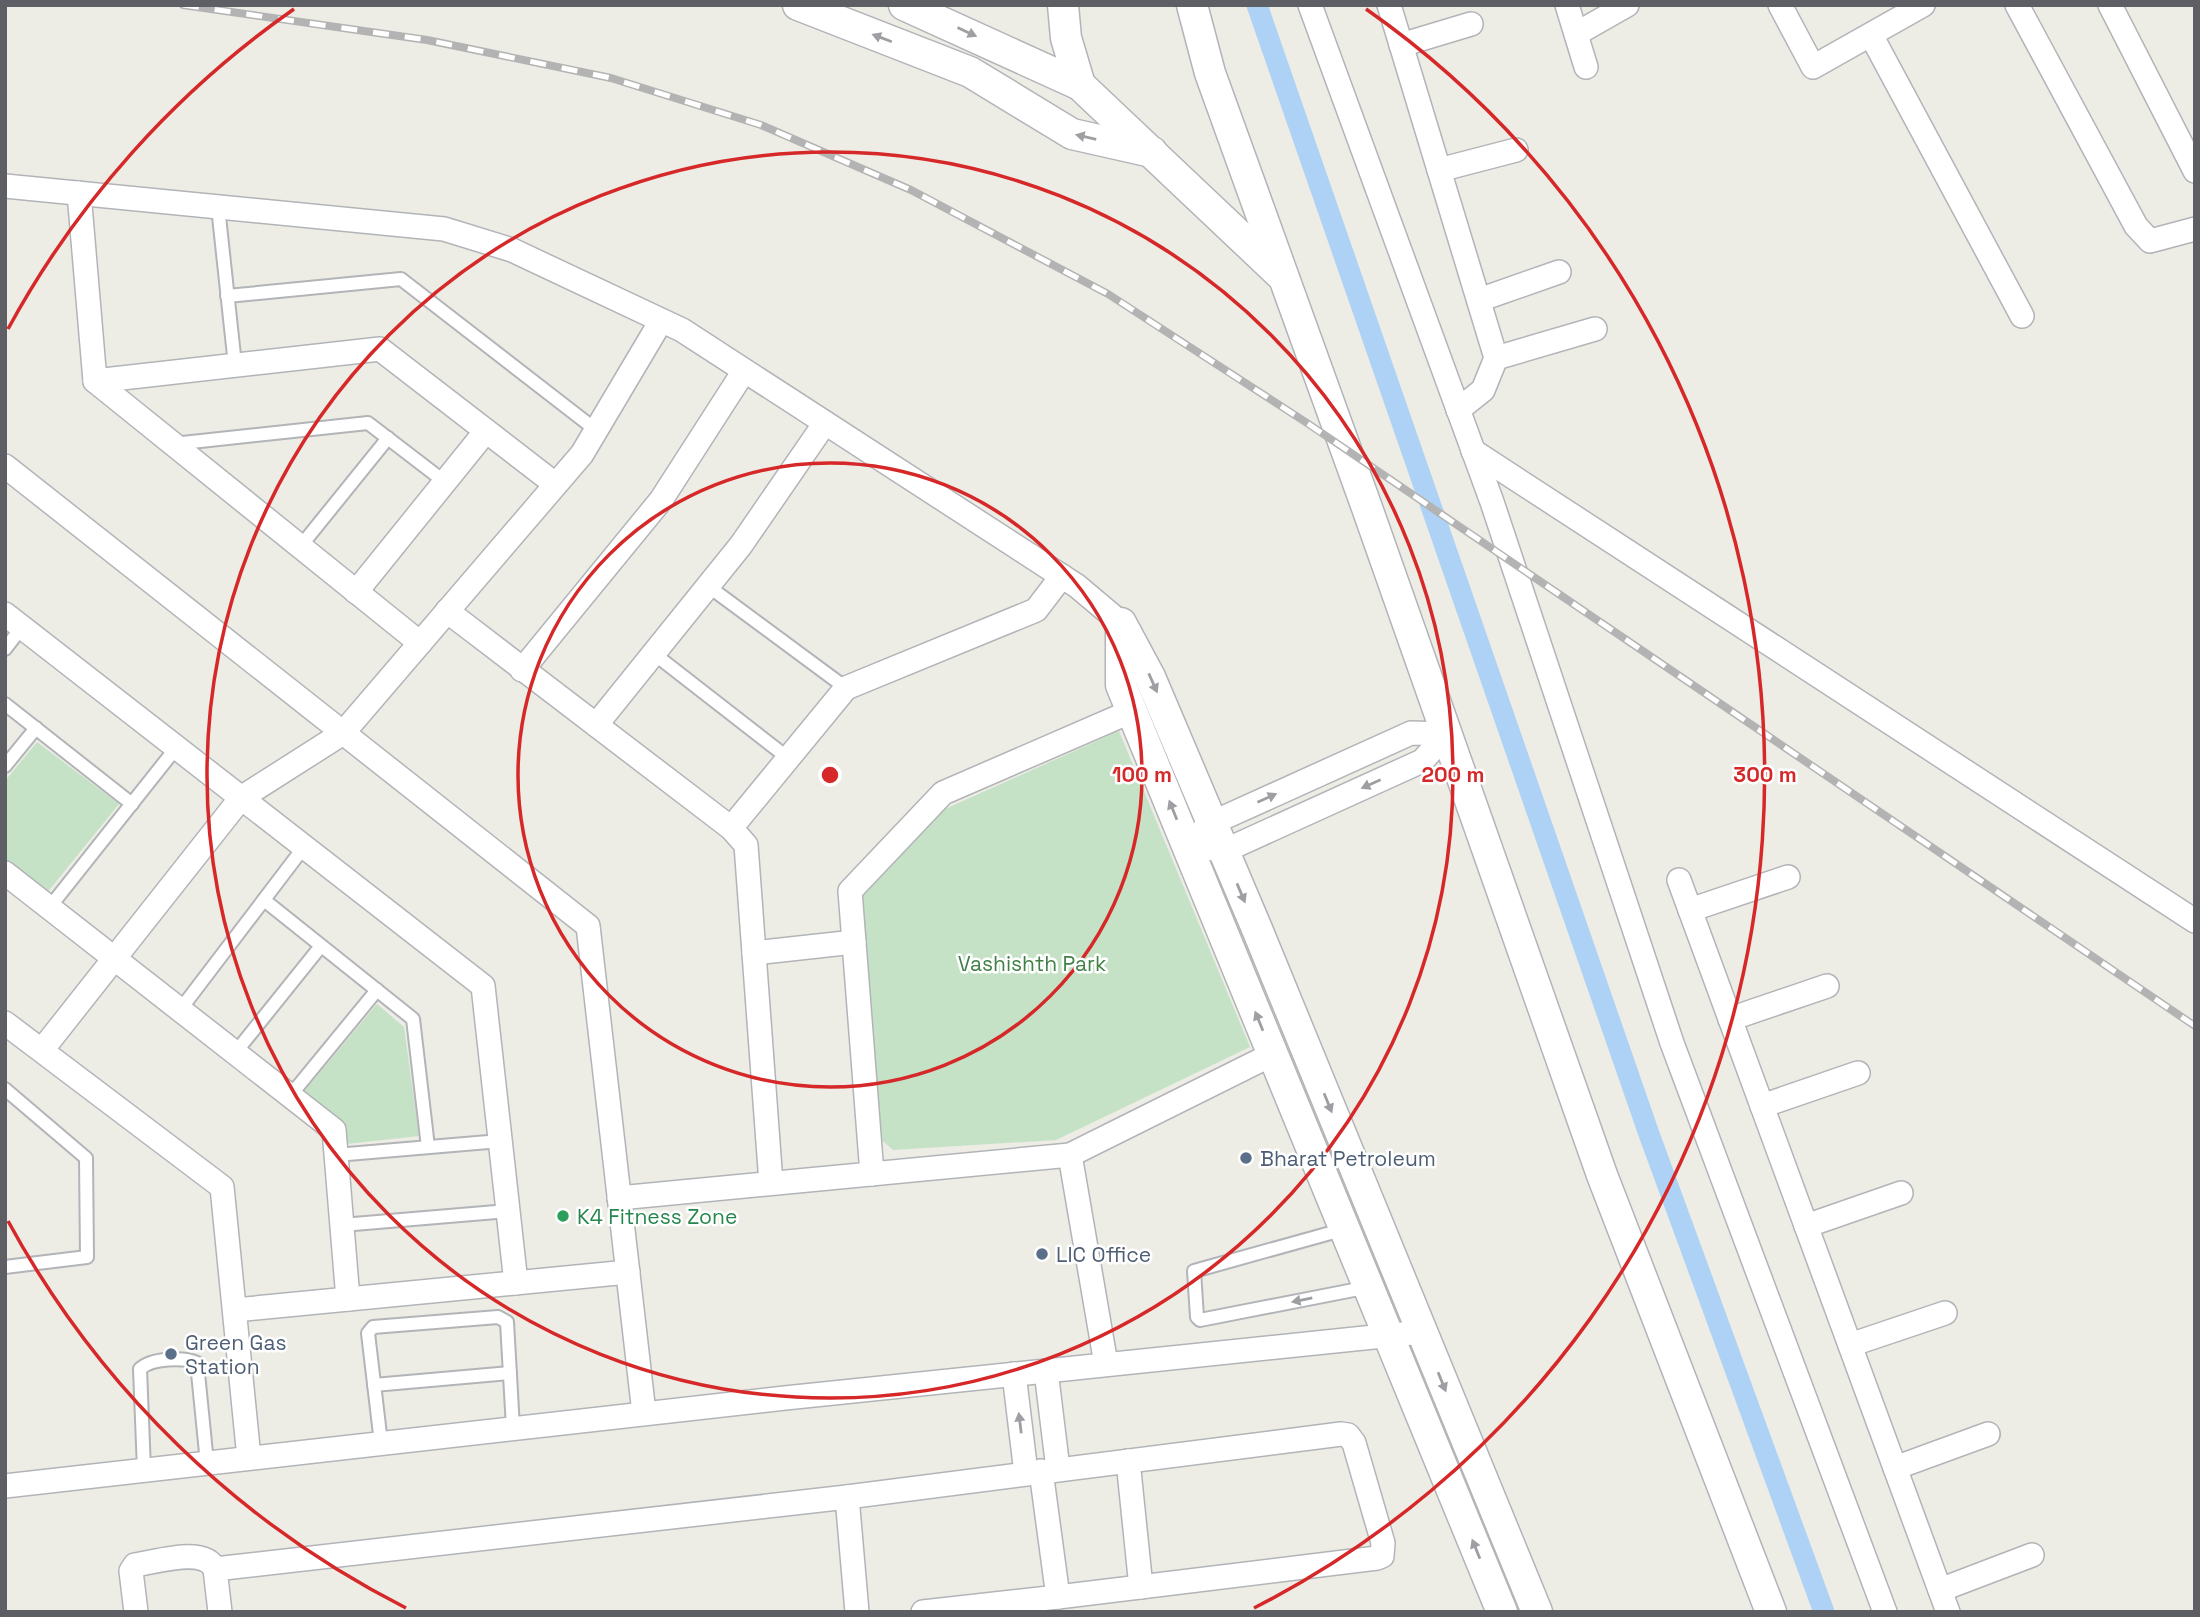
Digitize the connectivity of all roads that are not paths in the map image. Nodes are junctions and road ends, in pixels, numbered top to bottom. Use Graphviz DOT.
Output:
graph roads {
  1 [pos="798,5"];
  2 [pos="904,5"];
  3 [pos="1063,5"];
  4 [pos="1084,5"];
  5 [pos="1192,5"];
  6 [pos="1310,5"];
  7 [pos="1389,5"];
  8 [pos="1567,5"];
  9 [pos="1627,5"];
  10 [pos="1780,5"];
  11 [pos="1923,5"];
  12 [pos="2017,5"];
  13 [pos="2110,5"];
  14 [pos="1471,24"];
  15 [pos="1576,34"];
  16 [pos="1871,35"];
  17 [pos="1401,45"];
  18 [pos="1586,67"];
  19 [pos="1080,85"];
  20 [pos="1516,150"];
  21 [pos="1152,153"];
  22 [pos="1439,170"];
  23 [pos="2195,171"];
  24 [pos="5,186"];
  25 [pos="79,193"];
  26 [pos="218,206"];
  27 [pos="2195,229"];
  28 [pos="1559,272"];
  29 [pos="1284,278"];
  30 [pos="227,296"];
  31 [pos="1479,300"];
  32 [pos="2022,316"];
  33 [pos="662,321"];
  34 [pos="1595,329"];
  35 [pos="1496,358"];
  36 [pos="235,365"];
  37 [pos="744,371"];
  38 [pos="94,381"];
  39 [pos="1458,410"];
  40 [pos="825,423"];
  41 [pos="596,430"];
  42 [pos="486,431"];
  43 [pos="388,438"];
  44 [pos="173,444"];
  45 [pos="1473,451"];
  46 [pos="5,466"];
  47 [pos="446,481"];
  48 [pos="555,485"];
  49 [pos="300,547"];
  50 [pos="1062,576"];
  51 [pos="708,586"];
  52 [pos="356,592"];
  53 [pos="447,611"];
  54 [pos="14,621"];
  55 [pos="1121,623"];
  56 [pos="420,643"];
  57 [pos="5,649"];
  58 [pos="653,653"];
  59 [pos="522,670"];
  60 [pos="846,688"];
  61 [pos="5,704"];
  62 [pos="1132,710"];
  63 [pos="596,725"];
  64 [pos="36,728"];
  65 [pos="343,733"];
  66 [pos="1447,734"];
  67 [pos="176,748"];
  68 [pos="788,758"];
  69 [pos="5,766"];
  70 [pos="241,798"];
  71 [pos="132,804"];
  72 [pos="1212,823"];
  73 [pos="731,828"];
  74 [pos="1187,844"];
  75 [pos="304,847"];
  76 [pos="1224,851"];
  77 [pos="5,873"];
  78 [pos="1788,877"];
  79 [pos="1679,880"];
  80 [pos="264,900"];
  81 [pos="49,908"];
  82 [pos="1690,910"];
  83 [pos="2195,921"];
  84 [pos="854,942"];
  85 [pos="321,946"];
  86 [pos="754,953"];
  87 [pos="114,958"];
  88 [pos="1827,986"];
  89 [pos="377,990"];
  90 [pos="180,1010"];
  91 [pos="1730,1019"];
  92 [pos="5,1023"];
  93 [pos="41,1050"];
  94 [pos="235,1054"];
  95 [pos="1273,1054"];
  96 [pos="1858,1073"];
  97 [pos="5,1089"];
  98 [pos="290,1096"];
  99 [pos="1762,1106"];
  100 [pos="500,1141"];
  101 [pos="428,1147"];
  102 [pos="336,1155"];
  103 [pos="1070,1155"];
  104 [pos="872,1174"];
  105 [pos="771,1183"];
  106 [pos="1901,1193"];
  107 [pos="619,1198"];
  108 [pos="508,1211"];
  109 [pos="342,1225"];
  110 [pos="1806,1226"];
  111 [pos="1345,1230"];
  112 [pos="5,1267"];
  113 [pos="628,1272"];
  114 [pos="516,1283"];
  115 [pos="1369,1287"];
  116 [pos="348,1299"];
  117 [pos="234,1310"];
  118 [pos="1945,1314"];
  119 [pos="1422,1332"];
  120 [pos="1388,1335"];
  121 [pos="1850,1345"];
  122 [pos="1106,1364"];
  123 [pos="1046,1371"];
  124 [pos="510,1373"];
  125 [pos="1014,1374"];
  126 [pos="374,1385"];
  127 [pos="644,1413"];
  128 [pos="513,1428"];
  129 [pos="1988,1434"];
  130 [pos="381,1443"];
  131 [pos="249,1458"];
  132 [pos="1128,1461"];
  133 [pos="207,1463"];
  134 [pos="1895,1468"];
  135 [pos="144,1470"];
  136 [pos="1042,1471"];
  137 [pos="5,1486"];
  138 [pos="847,1497"];
  139 [pos="2032,1555"];
  140 [pos="215,1569"];
  141 [pos="1141,1587"];
  142 [pos="1940,1590"];
  143 [pos="1058,1597"];
  144 [pos="136,1612"];
  145 [pos="220,1612"];
  146 [pos="857,1612"];
  147 [pos="923,1612"];
  148 [pos="1502,1612"];
  149 [pos="1536,1612"];
  150 [pos="1771,1612"];
  151 [pos="1885,1612"];
  152 [pos="1948,1612"];
  21 -- 1 [label="street, one-way"];
  2 -- 19 [label="street, one-way"];
  3 -- 19 [label="street"];
  4 -- 19 [label="street"];
  5 -- 29 [label="street"];
  6 -- 39 [label="street"];
  7 -- 17 [label="street"];
  8 -- 15 [label="street"];
  9 -- 15 [label="street"];
  10 -- 16 [label="street"];
  11 -- 16 [label="street"];
  12 -- 27 [label="street"];
  13 -- 23 [label="street"];
  14 -- 17 [label="street"];
  15 -- 18 [label="street"];
  16 -- 32 [label="street"];
  17 -- 22 [label="street"];
  19 -- 21 [label="street"];
  20 -- 22 [label="street"];
  21 -- 29 [label="street"];
  22 -- 31 [label="street"];
  24 -- 25 [label="street"];
  25 -- 26 [label="street"];
  25 -- 38 [label="street"];
  26 -- 30 [label="lane"];
  26 -- 33 [label="street"];
  28 -- 31 [label="street"];
  29 -- 66 [label="street"];
  30 -- 36 [label="lane"];
  30 -- 41 [label="lane"];
  31 -- 35 [label="street"];
  33 -- 37 [label="street"];
  33 -- 41 [label="street"];
  34 -- 35 [label="street"];
  35 -- 39 [label="street"];
  36 -- 38 [label="street"];
  36 -- 42 [label="street"];
  37 -- 40 [label="street"];
  37 -- 59 [label="street"];
  38 -- 44 [label="street"];
  39 -- 45 [label="street"];
  40 -- 50 [label="street"];
  40 -- 51 [label="street"];
  41 -- 48 [label="street"];
  42 -- 47 [label="street"];
  42 -- 48 [label="street"];
  43 -- 44 [label="lane"];
  43 -- 47 [label="lane"];
  43 -- 49 [label="lane"];
  44 -- 49 [label="street"];
  45 -- 83 [label="street"];
  45 -- 151 [label="street"];
  46 -- 65 [label="street"];
  47 -- 52 [label="street"];
  48 -- 53 [label="street"];
  49 -- 52 [label="street"];
  50 -- 55 [label="street"];
  50 -- 60 [label="street"];
  51 -- 58 [label="street"];
  51 -- 60 [label="lane"];
  52 -- 56 [label="street"];
  53 -- 56 [label="street"];
  53 -- 59 [label="street"];
  54 -- 57 [label="lane"];
  54 -- 67 [label="street"];
  55 -- 62 [label="street"];
  55 -- 72 [label="street, one-way"];
  56 -- 65 [label="street"];
  58 -- 63 [label="street"];
  58 -- 68 [label="lane"];
  59 -- 63 [label="street"];
  60 -- 68 [label="street"];
  61 -- 64 [label="lane"];
  74 -- 62 [label="street, one-way"];
  62 -- 84 [label="street"];
  63 -- 73 [label="street"];
  64 -- 69 [label="lane"];
  64 -- 71 [label="lane"];
  65 -- 70 [label="street"];
  65 -- 107 [label="street"];
  72 -- 66 [label="street, one-way"];
  66 -- 76 [label="street, one-way"];
  66 -- 150 [label="street"];
  67 -- 70 [label="street"];
  67 -- 71 [label="lane"];
  68 -- 73 [label="street"];
  70 -- 75 [label="street"];
  70 -- 87 [label="street"];
  71 -- 81 [label="lane"];
  72 -- 74 [label="street"];
  72 -- 76 [label="street"];
  73 -- 86 [label="street"];
  74 -- 76 [label="street"];
  95 -- 74 [label="street, one-way"];
  75 -- 80 [label="lane"];
  75 -- 100 [label="street"];
  76 -- 119 [label="street, one-way"];
  77 -- 81 [label="street"];
  78 -- 82 [label="street"];
  79 -- 82 [label="street"];
  80 -- 85 [label="lane"];
  80 -- 90 [label="lane"];
  81 -- 87 [label="street"];
  82 -- 91 [label="street"];
  84 -- 86 [label="street"];
  84 -- 104 [label="street"];
  85 -- 89 [label="lane"];
  85 -- 94 [label="lane"];
  86 -- 105 [label="street"];
  87 -- 90 [label="street"];
  87 -- 93 [label="street"];
  88 -- 91 [label="street"];
  89 -- 98 [label="lane"];
  89 -- 101 [label="lane"];
  90 -- 94 [label="street"];
  91 -- 99 [label="street"];
  92 -- 93 [label="street"];
  93 -- 117 [label="street"];
  94 -- 98 [label="street"];
  95 -- 103 [label="street"];
  95 -- 111 [label="street"];
  96 -- 99 [label="street"];
  97 -- 112 [label="lane"];
  98 -- 102 [label="street"];
  99 -- 110 [label="street"];
  100 -- 101 [label="lane"];
  100 -- 108 [label="street"];
  101 -- 102 [label="lane"];
  102 -- 109 [label="street"];
  103 -- 104 [label="street"];
  103 -- 122 [label="street"];
  104 -- 105 [label="street"];
  105 -- 107 [label="street"];
  106 -- 110 [label="street"];
  107 -- 113 [label="street"];
  108 -- 109 [label="lane"];
  108 -- 114 [label="street"];
  109 -- 116 [label="street"];
  110 -- 121 [label="street"];
  111 -- 115 [label="street"];
  115 -- 111 [label="lane, one-way"];
  113 -- 114 [label="street"];
  113 -- 127 [label="street"];
  114 -- 116 [label="street"];
  115 -- 120 [label="street"];
  116 -- 117 [label="street"];
  117 -- 131 [label="street"];
  118 -- 121 [label="street"];
  119 -- 120 [label="street"];
  119 -- 149 [label="street, one-way"];
  120 -- 122 [label="street"];
  148 -- 120 [label="street, one-way"];
  121 -- 134 [label="street"];
  122 -- 123 [label="street"];
  123 -- 125 [label="street"];
  123 -- 136 [label="street"];
  124 -- 126 [label="lane"];
  124 -- 126 [label="lane"];
  124 -- 128 [label="lane"];
  125 -- 127 [label="street"];
  136 -- 125 [label="street, one-way"];
  126 -- 130 [label="lane"];
  127 -- 128 [label="street"];
  128 -- 130 [label="street"];
  129 -- 134 [label="street"];
  130 -- 131 [label="street"];
  131 -- 133 [label="street"];
  132 -- 136 [label="street"];
  132 -- 141 [label="street"];
  132 -- 141 [label="street"];
  133 -- 135 [label="street"];
  133 -- 135 [label="lane"];
  134 -- 142 [label="street"];
  135 -- 137 [label="street"];
  136 -- 138 [label="street"];
  136 -- 143 [label="street"];
  138 -- 140 [label="street"];
  138 -- 146 [label="street"];
  139 -- 142 [label="street"];
  140 -- 144 [label="street"];
  140 -- 145 [label="street"];
  141 -- 143 [label="street"];
  142 -- 152 [label="street"];
  143 -- 147 [label="street"];
}
